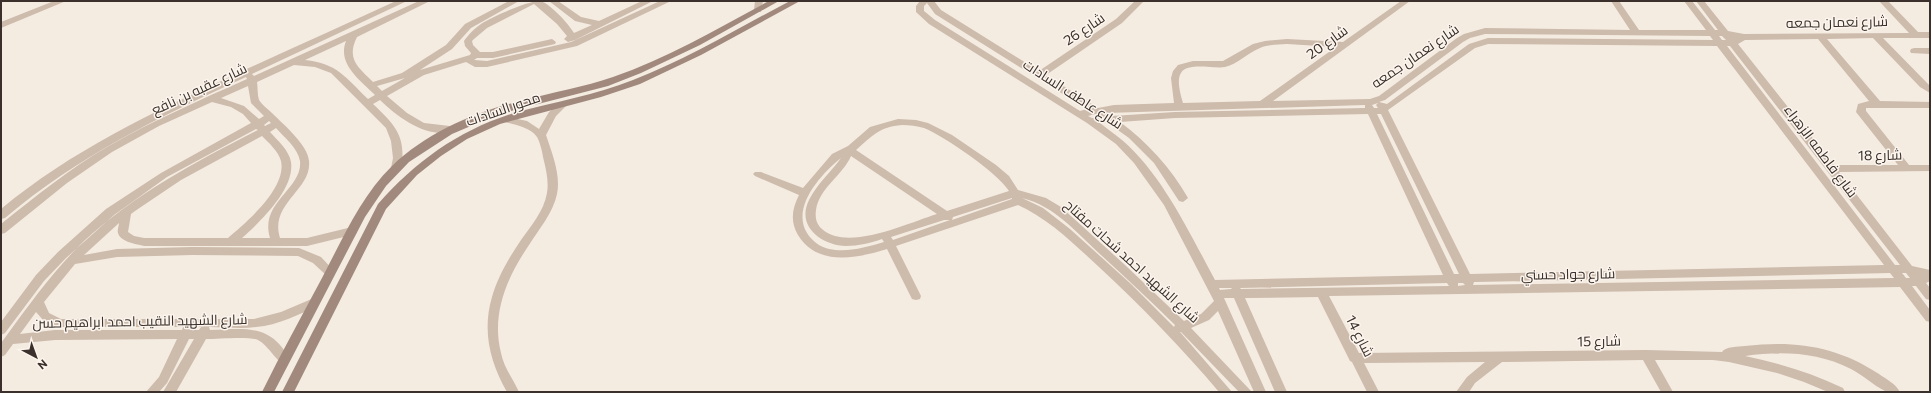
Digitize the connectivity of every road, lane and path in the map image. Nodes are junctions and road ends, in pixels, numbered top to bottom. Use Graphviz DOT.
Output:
graph roads {
  1 [pos="44,1"];
  2 [pos="62,1"];
  3 [pos="403,1"];
  4 [pos="426,1"];
  5 [pos="515,1"];
  6 [pos="535,1"];
  7 [pos="552,1"];
  8 [pos="649,1"];
  9 [pos="667,1"];
  10 [pos="775,1"];
  11 [pos="796,1"];
  12 [pos="924,1"];
  13 [pos="930,1"];
  14 [pos="1140,1"];
  15 [pos="1406,1"];
  16 [pos="1615,1"];
  17 [pos="1688,1"];
  18 [pos="1700,1"];
  19 [pos="1883,1"];
  20 [pos="636,4"];
  21 [pos="759,5"];
  22 [pos="1,18"];
  23 [pos="601,24"];
  24 [pos="1,25"];
  25 [pos="1569,31"];
  26 [pos="1607,32"];
  27 [pos="1636,32"];
  28 [pos="355,33"];
  29 [pos="1713,33"];
  30 [pos="1725,33"];
  31 [pos="1819,35"];
  32 [pos="1875,35"];
  33 [pos="1916,35"];
  34 [pos="1930,35"];
  35 [pos="1744,37"];
  36 [pos="572,38"];
  37 [pos="456,40"];
  38 [pos="468,41"];
  39 [pos="1578,41"];
  40 [pos="1615,41"];
  41 [pos="1721,43"];
  42 [pos="1732,43"];
  43 [pos="1345,45"];
  44 [pos="1914,51"];
  45 [pos="1928,52"];
  46 [pos="471,57"];
  47 [pos="291,62"];
  48 [pos="1040,75"];
  49 [pos="250,76"];
  50 [pos="372,85"];
  51 [pos="1930,90"];
  52 [pos="206,96"];
  53 [pos="382,96"];
  54 [pos="1377,100"];
  55 [pos="1366,102"];
  56 [pos="367,104"];
  57 [pos="1263,104"];
  58 [pos="1877,104"];
  59 [pos="562,105"];
  60 [pos="1930,105"];
  61 [pos="1179,107"];
  62 [pos="1096,110"];
  63 [pos="1384,110"];
  64 [pos="1373,112"];
  65 [pos="1079,114"];
  66 [pos="1109,119"];
  67 [pos="273,120"];
  68 [pos="508,120"];
  69 [pos="1090,121"];
  70 [pos="261,127"];
  71 [pos="455,129"];
  72 [pos="541,135"];
  73 [pos="1132,136"];
  74 [pos="1119,142"];
  75 [pos="849,150"];
  76 [pos="396,168"];
  77 [pos="1906,168"];
  78 [pos="1930,168"];
  79 [pos="1831,169"];
  80 [pos="758,174"];
  81 [pos="804,193"];
  82 [pos="1017,197"];
  83 [pos="1183,198"];
  84 [pos="126,212"];
  85 [pos="1,215"];
  86 [pos="945,215"];
  87 [pos="956,222"];
  88 [pos="1,230"];
  89 [pos="352,231"];
  90 [pos="888,240"];
  91 [pos="230,242"];
  92 [pos="252,242"];
  93 [pos="276,242"];
  94 [pos="245,252"];
  95 [pos="71,261"];
  96 [pos="1892,269"];
  97 [pos="1909,269"];
  98 [pos="330,272"];
  99 [pos="1930,275"];
  100 [pos="1451,279"];
  101 [pos="1467,279"];
  102 [pos="1903,282"];
  103 [pos="1920,282"];
  104 [pos="1233,283"];
  105 [pos="1212,284"];
  106 [pos="1456,290"];
  107 [pos="1472,290"];
  108 [pos="1322,293"];
  109 [pos="1238,294"];
  110 [pos="916,296"];
  111 [pos="1930,296"];
  112 [pos="1218,298"];
  113 [pos="38,301"];
  114 [pos="314,302"];
  115 [pos="1930,318"];
  116 [pos="208,323"];
  117 [pos="1184,326"];
  118 [pos="188,329"];
  119 [pos="1,330"];
  120 [pos="1172,332"];
  121 [pos="203,334"];
  122 [pos="10,340"];
  123 [pos="1,352"];
  124 [pos="1646,355"];
  125 [pos="1713,355"];
  126 [pos="1499,357"];
  127 [pos="1354,358"];
  128 [pos="284,360"];
  129 [pos="152,392"];
  130 [pos="169,392"];
  131 [pos="268,392"];
  132 [pos="288,392"];
  133 [pos="513,392"];
  134 [pos="1226,392"];
  135 [pos="1246,392"];
  136 [pos="1260,392"];
  137 [pos="1281,392"];
  138 [pos="1373,392"];
  139 [pos="1462,392"];
  140 [pos="1667,392"];
  141 [pos="1839,392"];
  142 [pos="1894,392"];
  1 -- 22 [label="street"];
  2 -- 24 [label="street"];
  3 -- 49 [label="street, شارع عقبه بن نافع"];
  4 -- 28 [label="street, شارع عقبه بن نافع"];
  5 -- 37 [label="street"];
  6 -- 36 [label="street"];
  6 -- 38 [label="street"];
  7 -- 23 [label="street"];
  8 -- 20 [label="street"];
  9 -- 46 [label="street"];
  10 -- 21 [label="street, محور السادات"];
  11 -- 59 [label="street, محور السادات"];
  12 -- 65 [label="street, شارع عاطف السادات"];
  13 -- 48 [label="street, شارع عاطف السادات"];
  14 -- 48 [label="street, شارع 26"];
  15 -- 43 [label="street, شارع 20"];
  16 -- 27 [label="street"];
  17 -- 29 [label="street, شارع فاطمه الزهراء"];
  18 -- 30 [label="street, شارع فاطمه الزهراء"];
  19 -- 33 [label="street"];
  20 -- 23 [label="street"];
  21 -- 71 [label="street, محور السادات"];
  23 -- 36 [label="street"];
  25 -- 26 [label="street, شارع نعمان جمعه"];
  25 -- 39 [label="street"];
  25 -- 54 [label="street, شارع نعمان جمعه"];
  26 -- 27 [label="street, شارع نعمان جمعه"];
  26 -- 40 [label="street"];
  27 -- 29 [label="street, شارع نعمان جمعه"];
  28 -- 47 [label="street, شارع عقبه بن نافع"];
  28 -- 50 [label="street"];
  29 -- 30 [label="street, شارع نعمان جمعه"];
  29 -- 41 [label="street, شارع فاطمه الزهراء"];
  30 -- 35 [label="street, شارع نعمان جمعه"];
  30 -- 42 [label="street, شارع فاطمه الزهراء"];
  31 -- 32 [label="street, شارع نعمان جمعه"];
  31 -- 35 [label="street, شارع نعمان جمعه"];
  31 -- 58 [label="street"];
  32 -- 33 [label="street, شارع نعمان جمعه"];
  32 -- 51 [label="street"];
  33 -- 34 [label="street, شارع نعمان جمعه"];
  35 -- 42 [label="street, شارع نعمان جمعه"];
  36 -- 46 [label="street"];
  37 -- 38 [label="street"];
  37 -- 50 [label="street"];
  38 -- 46 [label="street"];
  39 -- 40 [label="street, شارع نعمان جمعه"];
  39 -- 63 [label="street, شارع نعمان جمعه"];
  40 -- 41 [label="street, شارع نعمان جمعه"];
  41 -- 42 [label="street, شارع نعمان جمعه"];
  41 -- 96 [label="street, شارع فاطمه الزهراء"];
  42 -- 79 [label="street, شارع فاطمه الزهراء"];
  43 -- 57 [label="street, شارع 20"];
  43 -- 61 [label="street"];
  44 -- 45 [label="street"];
  46 -- 53 [label="street"];
  47 -- 49 [label="street, شارع عقبه بن نافع"];
  47 -- 56 [label="street"];
  48 -- 62 [label="street, شارع عاطف السادات"];
  49 -- 52 [label="street, شارع عقبه بن نافع"];
  49 -- 67 [label="street"];
  50 -- 53 [label="street"];
  52 -- 70 [label="street"];
  52 -- 85 [label="street, شارع عقبه بن نافع"];
  52 -- 88 [label="street, شارع عقبه بن نافع"];
  53 -- 56 [label="street"];
  53 -- 71 [label="street"];
  54 -- 55 [label="street, شارع نعمان جمعه"];
  54 -- 63 [label="street"];
  55 -- 57 [label="street, شارع نعمان جمعه"];
  55 -- 64 [label="street"];
  56 -- 76 [label="street"];
  57 -- 61 [label="street, شارع نعمان جمعه"];
  58 -- 60 [label="street"];
  58 -- 77 [label="street"];
  59 -- 68 [label="street, محور السادات"];
  59 -- 72 [label="street"];
  61 -- 62 [label="street, شارع نعمان جمعه"];
  62 -- 65 [label="street, شارع نعمان جمعه"];
  62 -- 66 [label="street, شارع عاطف السادات"];
  63 -- 64 [label="street, شارع نعمان جمعه"];
  63 -- 101 [label="street"];
  64 -- 66 [label="street, شارع نعمان جمعه"];
  64 -- 100 [label="street"];
  65 -- 69 [label="street, شارع عاطف السادات"];
  66 -- 69 [label="street, شارع نعمان جمعه"];
  66 -- 73 [label="street, شارع عاطف السادات"];
  67 -- 70 [label="street"];
  67 -- 93 [label="street"];
  68 -- 72 [label="street"];
  68 -- 132 [label="street, محور السادات"];
  69 -- 74 [label="street, شارع عاطف السادات"];
  70 -- 84 [label="street"];
  70 -- 91 [label="street"];
  70 -- 119 [label="street"];
  71 -- 76 [label="street, محور السادات"];
  72 -- 133 [label="street"];
  73 -- 74 [label="street"];
  73 -- 83 [label="street, شارع عاطف السادات"];
  74 -- 105 [label="street, شارع عاطف السادات"];
  75 -- 81 [label="street"];
  75 -- 82 [label="street"];
  75 -- 86 [label="street"];
  75 -- 90 [label="street"];
  76 -- 89 [label="street, محور السادات"];
  77 -- 78 [label="street, شارع 18"];
  77 -- 79 [label="street, شارع 18"];
  79 -- 97 [label="street, شارع فاطمه الزهراء"];
  80 -- 81 [label="street"];
  81 -- 90 [label="street"];
  82 -- 86 [label="street"];
  82 -- 87 [label="street"];
  82 -- 117 [label="street, شارع الشهيد احمد شحات مفتاح"];
  82 -- 120 [label="street, شارع الشهيد احمد شحات مفتاح"];
  84 -- 91 [label="street"];
  84 -- 95 [label="street"];
  86 -- 87 [label="street"];
  86 -- 90 [label="street"];
  87 -- 90 [label="street"];
  89 -- 93 [label="street"];
  89 -- 98 [label="street, محور السادات"];
  90 -- 110 [label="street"];
  91 -- 92 [label="street"];
  92 -- 93 [label="street"];
  92 -- 94 [label="street"];
  94 -- 95 [label="street"];
  94 -- 98 [label="street"];
  95 -- 113 [label="street"];
  96 -- 97 [label="street, شارع جواد حسني"];
  96 -- 101 [label="street, شارع جواد حسني"];
  96 -- 102 [label="street, شارع فاطمه الزهراء"];
  97 -- 99 [label="street, شارع جواد حسني"];
  97 -- 103 [label="street, شارع فاطمه الزهراء"];
  98 -- 114 [label="street, محور السادات"];
  99 -- 103 [label="street"];
  100 -- 101 [label="street, شارع جواد حسني"];
  100 -- 104 [label="street, شارع جواد حسني"];
  100 -- 106 [label="street"];
  101 -- 107 [label="street"];
  102 -- 103 [label="street, شارع جواد حسني"];
  102 -- 107 [label="street, شارع جواد حسني"];
  102 -- 115 [label="street, شارع فاطمه الزهراء"];
  103 -- 111 [label="street, شارع فاطمه الزهراء"];
  104 -- 105 [label="street, شارع جواد حسني"];
  104 -- 109 [label="street"];
  105 -- 112 [label="street, شارع عاطف السادات"];
  106 -- 107 [label="street, شارع جواد حسني"];
  106 -- 108 [label="street, شارع جواد حسني"];
  108 -- 109 [label="street, شارع جواد حسني"];
  108 -- 127 [label="street, شارع 14"];
  109 -- 112 [label="street, شارع جواد حسني"];
  109 -- 137 [label="street"];
  112 -- 117 [label="street"];
  112 -- 136 [label="street, شارع عاطف السادات"];
  113 -- 118 [label="street, شارع الشهيد النقيب احمد ابراهيم حسن"];
  113 -- 122 [label="street"];
  114 -- 116 [label="street, شارع الشهيد النقيب احمد ابراهيم حسن"];
  114 -- 128 [label="street, محور السادات"];
  116 -- 118 [label="street, شارع الشهيد النقيب احمد ابراهيم حسن"];
  116 -- 121 [label="street"];
  117 -- 120 [label="street"];
  117 -- 135 [label="street, شارع الشهيد احمد شحات مفتاح"];
  118 -- 121 [label="street, شارع الشهيد النقيب احمد ابراهيم حسن"];
  118 -- 122 [label="street, شارع الشهيد النقيب احمد ابراهيم حسن"];
  118 -- 129 [label="street"];
  120 -- 134 [label="street, شارع الشهيد احمد شحات مفتاح"];
  121 -- 128 [label="street, شارع الشهيد النقيب احمد ابراهيم حسن"];
  121 -- 130 [label="street"];
  122 -- 123 [label="street"];
  124 -- 125 [label="street, شارع 15"];
  124 -- 126 [label="street, شارع 15"];
  124 -- 140 [label="street"];
  125 -- 141 [label="street, شارع 15"];
  125 -- 142 [label="street"];
  126 -- 127 [label="street, شارع 15"];
  126 -- 139 [label="street"];
  127 -- 138 [label="street, شارع 14"];
  128 -- 131 [label="street, محور السادات"];
}
